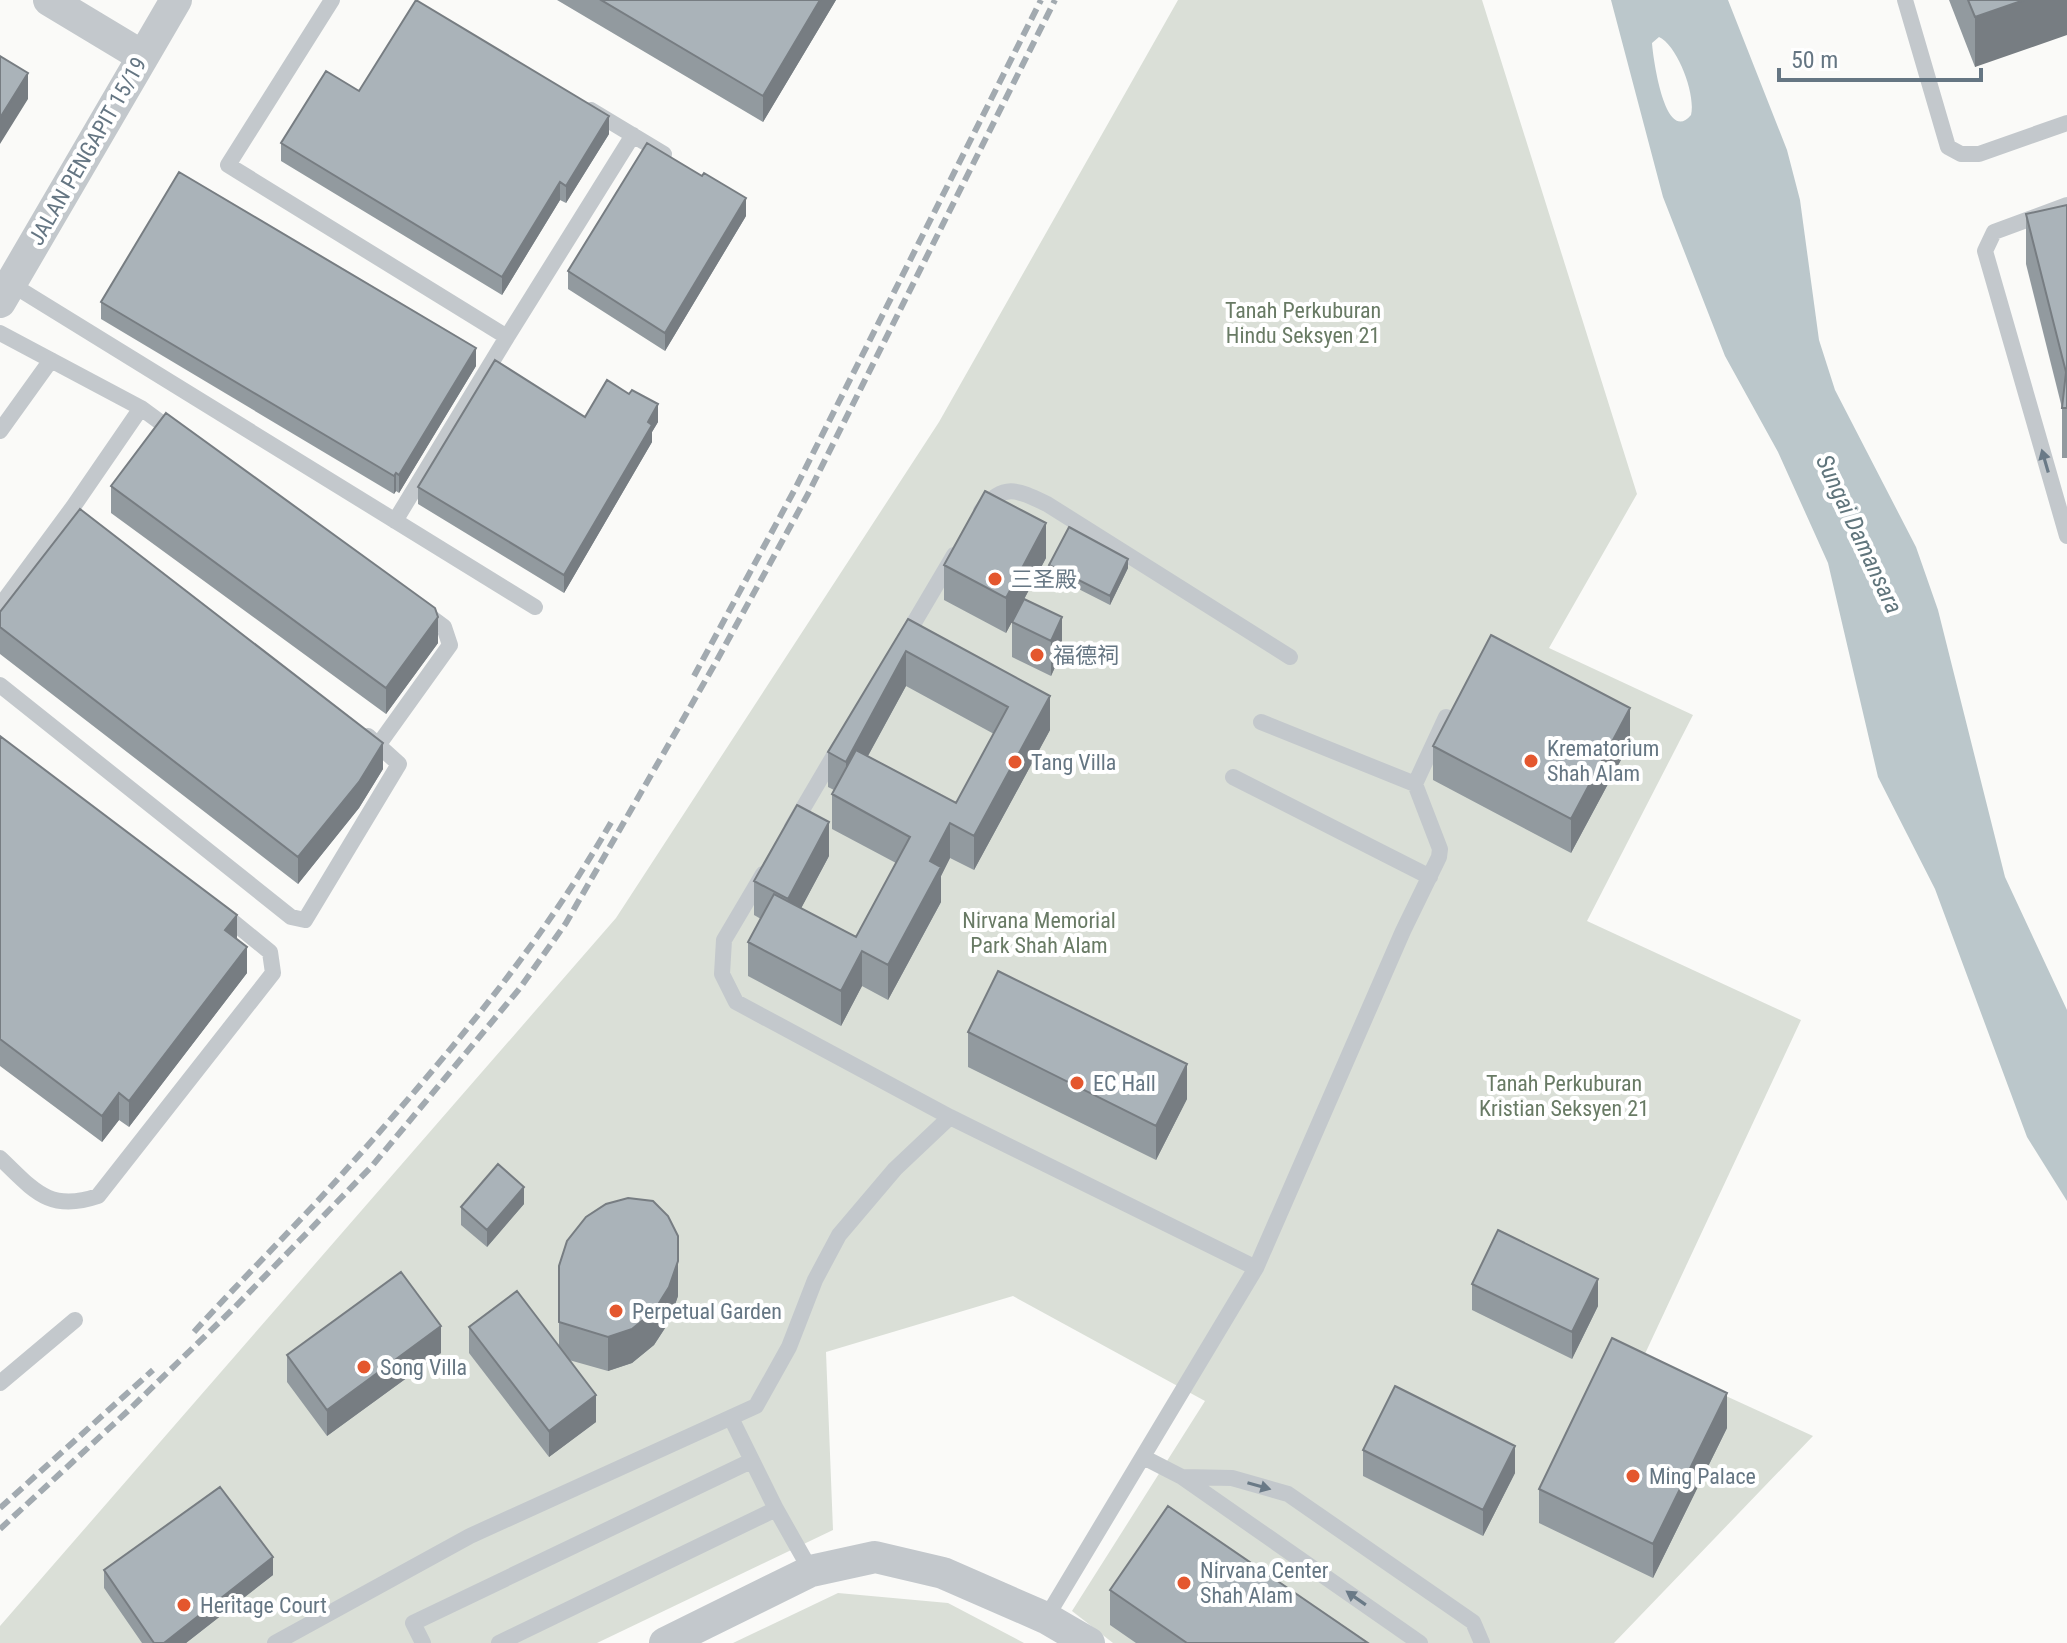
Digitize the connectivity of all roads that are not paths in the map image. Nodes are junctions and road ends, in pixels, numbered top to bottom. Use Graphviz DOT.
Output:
graph roads {
  1 [pos="49,0"];
  2 [pos="176,0"];
  3 [pos="332,0"];
  4 [pos="1905,0"];
  5 [pos="142,56"];
  6 [pos="580,103"];
  7 [pos="2067,123"];
  8 [pos="633,135"];
  9 [pos="681,164"];
  10 [pos="2067,205"];
  11 [pos="5,293"];
  12 [pos="0,333"];
  13 [pos="507,337"];
  14 [pos="51,360"];
  15 [pos="141,408"];
  16 [pos="0,431"];
  17 [pos="191,444"];
  18 [pos="395,521"];
  19 [pos="2067,536"];
  20 [pos="406,599"];
  21 [pos="0,606"];
  22 [pos="535,607"];
  23 [pos="894,656"];
  24 [pos="1290,657"];
  25 [pos="0,685"];
  26 [pos="1446,717"];
  27 [pos="1261,722"];
  28 [pos="354,725"];
  29 [pos="845,737"];
  30 [pos="379,744"];
  31 [pos="1233,777"];
  32 [pos="1415,784"];
  33 [pos="1430,877"];
  34 [pos="207,901"];
  35 [pos="950,1117"];
  36 [pos="0,1158"];
  37 [pos="1256,1268"];
  38 [pos="75,1320"];
  39 [pos="0,1383"];
  40 [pos="731,1418"];
  41 [pos="1143,1457"];
  42 [pos="751,1461"];
  43 [pos="1182,1477"];
  44 [pos="776,1509"];
  45 [pos="811,1571"];
  46 [pos="1046,1618"];
  47 [pos="275,1643"];
  48 [pos="423,1643"];
  49 [pos="499,1643"];
  50 [pos="665,1643"];
  51 [pos="1089,1643"];
  52 [pos="1420,1643"];
  53 [pos="1482,1643"];
  1 -- 5 [label="street"];
  2 -- 5 [label="street, JALAN PENGAPIT 15/19"];
  3 -- 13 [label="lane"];
  4 -- 7 [label="lane"];
  5 -- 11 [label="street, JALAN PENGAPIT 15/19"];
  6 -- 8 [label="lane"];
  8 -- 9 [label="lane"];
  8 -- 13 [label="lane"];
  19 -- 10 [label="lane, one-way"];
  11 -- 18 [label="lane"];
  12 -- 14 [label="lane"];
  13 -- 18 [label="lane"];
  14 -- 15 [label="lane"];
  14 -- 16 [label="lane"];
  15 -- 17 [label="lane"];
  15 -- 21 [label="lane"];
  18 -- 22 [label="lane"];
  20 -- 30 [label="lane"];
  23 -- 24 [label="lane"];
  25 -- 30 [label="lane"];
  26 -- 32 [label="lane"];
  27 -- 32 [label="lane"];
  28 -- 30 [label="lane"];
  29 -- 35 [label="lane"];
  31 -- 33 [label="lane"];
  32 -- 33 [label="lane"];
  33 -- 37 [label="lane"];
  34 -- 36 [label="lane"];
  35 -- 37 [label="lane"];
  35 -- 40 [label="lane"];
  37 -- 41 [label="lane"];
  38 -- 39 [label="lane"];
  40 -- 42 [label="lane"];
  40 -- 47 [label="lane"];
  41 -- 43 [label="lane"];
  41 -- 46 [label="lane"];
  42 -- 44 [label="lane"];
  42 -- 48 [label="lane"];
  52 -- 43 [label="lane, one-way"];
  43 -- 53 [label="lane, one-way"];
  44 -- 45 [label="lane"];
  44 -- 49 [label="lane"];
  45 -- 46 [label="street"];
  45 -- 50 [label="street"];
  46 -- 51 [label="street"];
}
